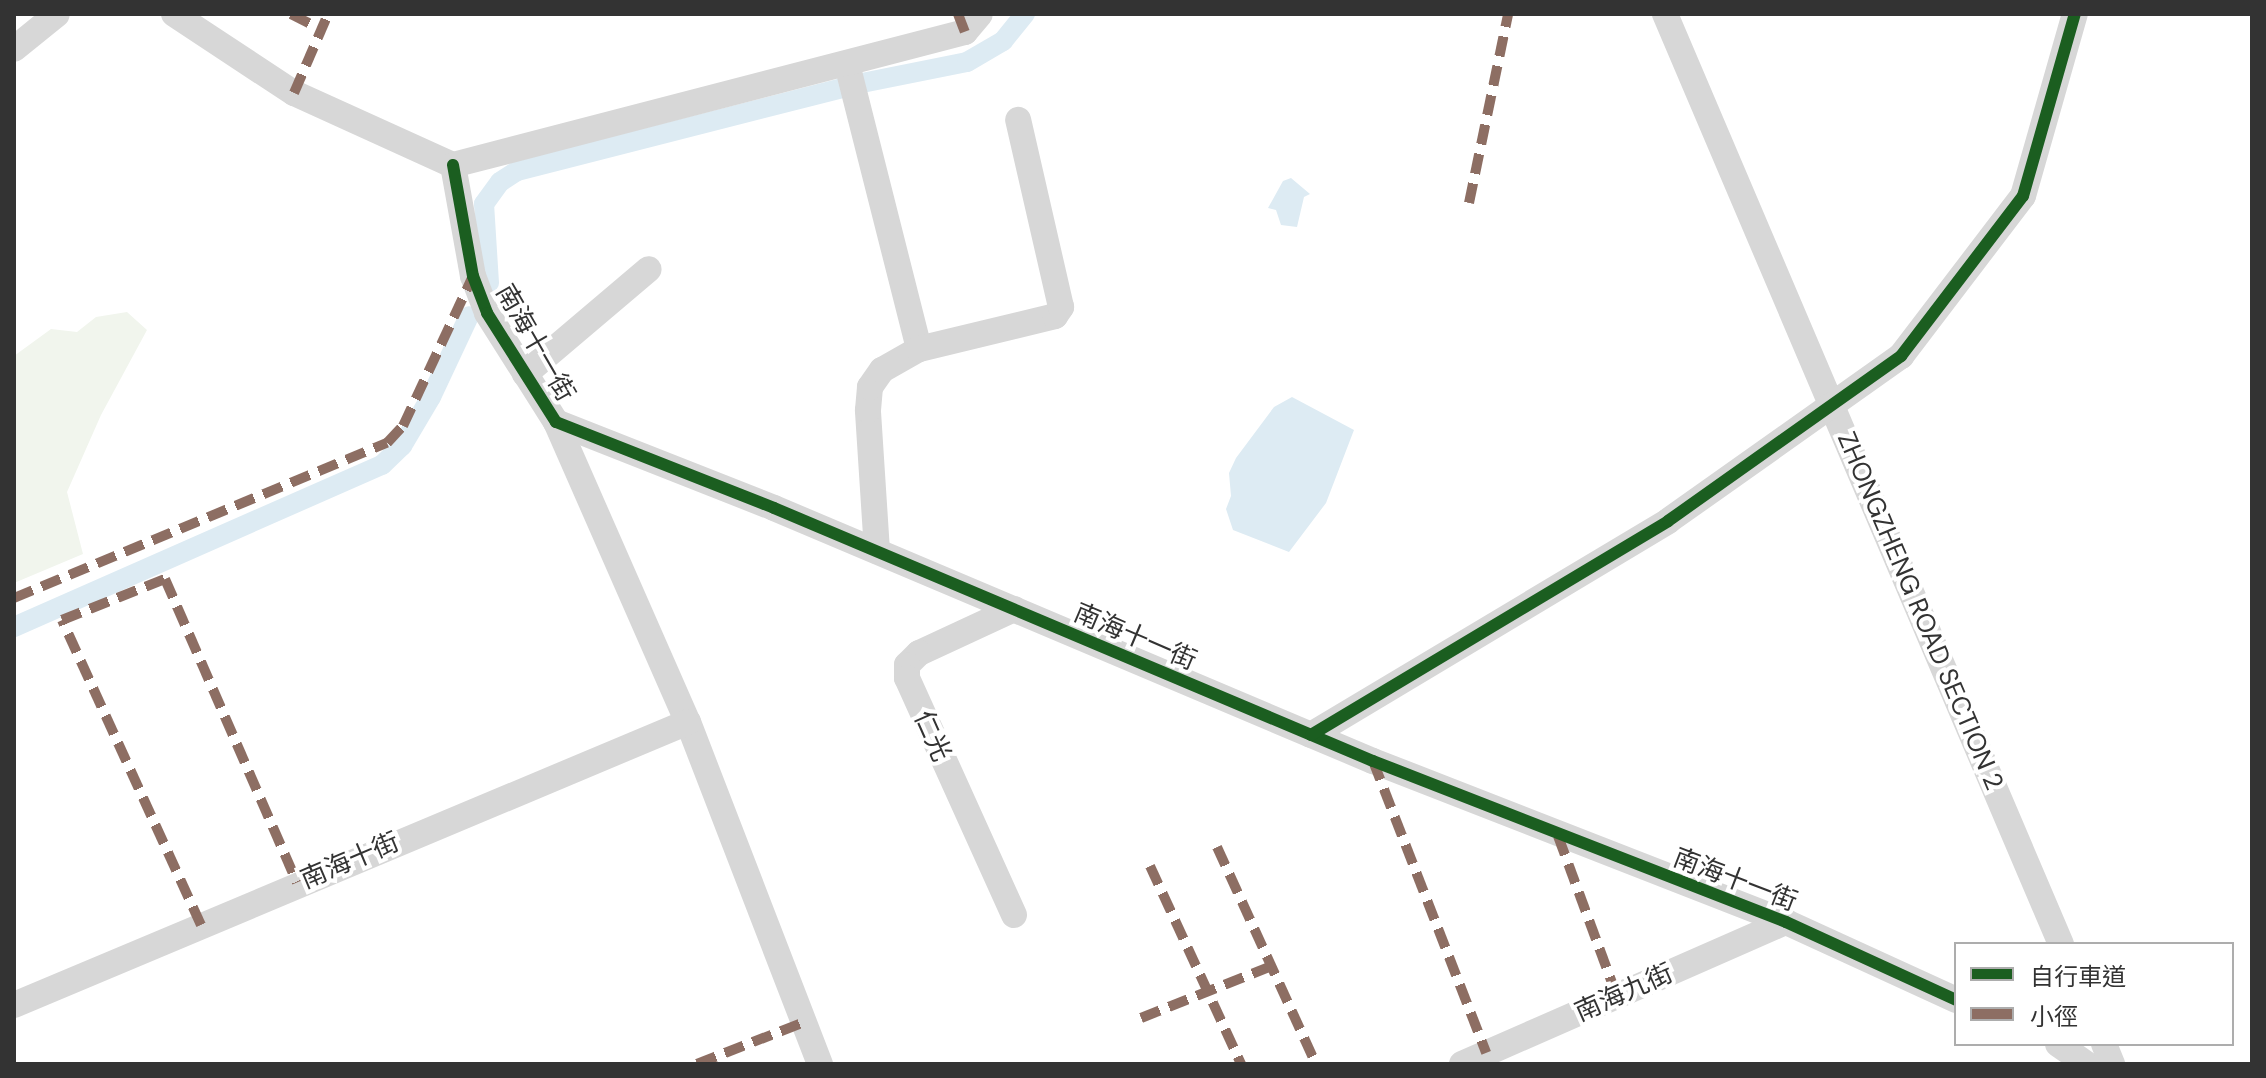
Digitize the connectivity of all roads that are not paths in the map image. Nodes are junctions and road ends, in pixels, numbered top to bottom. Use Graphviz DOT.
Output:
graph roads {
  1 [pos="57,14"];
  2 [pos="174,14"];
  3 [pos="980,14"];
  4 [pos="1665,14"];
  5 [pos="2075,14"];
  6 [pos="14,49"];
  7 [pos="847,64"];
  8 [pos="1018,120"];
  9 [pos="453,165"];
  10 [pos="649,269"];
  11 [pos="919,349"];
  12 [pos="525,374"];
  13 [pos="1834,408"];
  14 [pos="556,422"];
  15 [pos="877,551"];
  16 [pos="1014,609"];
  17 [pos="688,722"];
  18 [pos="1311,735"];
  19 [pos="1014,915"];
  20 [pos="1786,922"];
  21 [pos="2060,942"];
  22 [pos="1954,999"];
  23 [pos="14,1005"];
  24 [pos="2061,1046"];
  25 [pos="820,1064"];
  26 [pos="1462,1064"];
  27 [pos="2087,1064"];
  1 -- 6 [label="street"];
  2 -- 9 [label="street"];
  3 -- 7 [label="street"];
  4 -- 13 [label="street, ZHONGZHENG ROAD SECTION 2"];
  5 -- 13 [label="street"];
  7 -- 9 [label="street"];
  7 -- 11 [label="street"];
  8 -- 11 [label="street"];
  9 -- 12 [label="street, 南海十一街"];
  10 -- 12 [label="street"];
  11 -- 15 [label="street"];
  12 -- 14 [label="street, 南海十一街"];
  13 -- 18 [label="street"];
  13 -- 21 [label="street, ZHONGZHENG ROAD SECTION 2"];
  14 -- 15 [label="street, 南海十一街"];
  14 -- 17 [label="street"];
  15 -- 16 [label="street, 南海十一街"];
  16 -- 18 [label="street, 南海十一街"];
  16 -- 19 [label="street, 仁光"];
  17 -- 23 [label="street, 南海十街"];
  17 -- 25 [label="street"];
  18 -- 20 [label="street, 南海十一街"];
  20 -- 22 [label="street, 南海十一街"];
  20 -- 26 [label="street, 南海九街"];
  24 -- 27 [label="street"];
}
